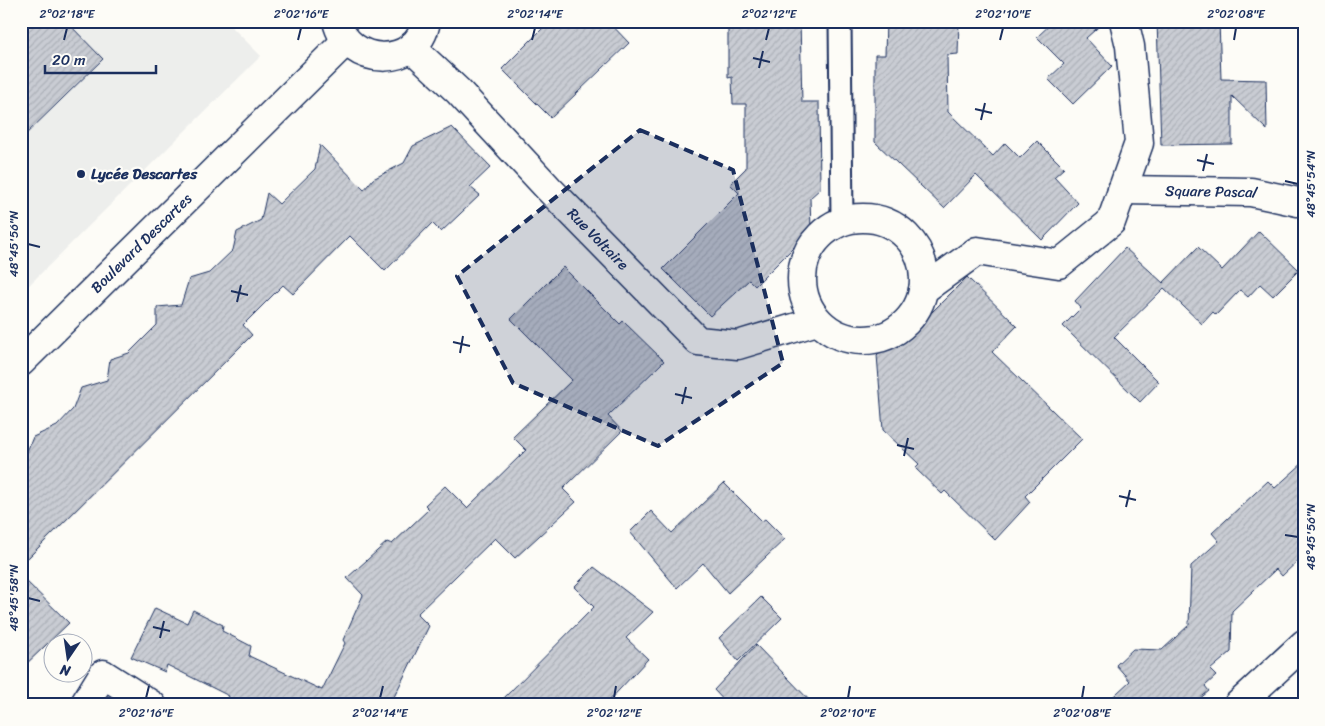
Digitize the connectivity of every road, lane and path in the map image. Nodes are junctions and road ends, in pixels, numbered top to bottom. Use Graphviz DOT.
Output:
graph roads {
  1 [pos="426,21"];
  2 [pos="840,21"];
  3 [pos="1124,21"];
  4 [pos="341,31"];
  5 [pos="411,47"];
  6 [pos="1122,190"];
  7 [pos="1298,202"];
  8 [pos="842,220"];
  9 [pos="923,290"];
  10 [pos="817,321"];
  11 [pos="21,362"];
  12 [pos="1304,644"];
  13 [pos="84,705"];
  14 [pos="152,705"];
  15 [pos="1238,705"];
  1 -- 5 [label="street"];
  2 -- 8 [label="street"];
  3 -- 6 [label="street"];
  4 -- 5 [label="street, Boulevard Descartes"];
  4 -- 11 [label="street, Boulevard Descartes"];
  5 -- 10 [label="street, Rue Voltaire"];
  6 -- 7 [label="street, Square Pascal"];
  6 -- 9 [label="street"];
  8 -- 9 [label="street"];
  8 -- 10 [label="street"];
  9 -- 10 [label="street"];
  12 -- 15 [label="street"];
  13 -- 14 [label="street"];
}
